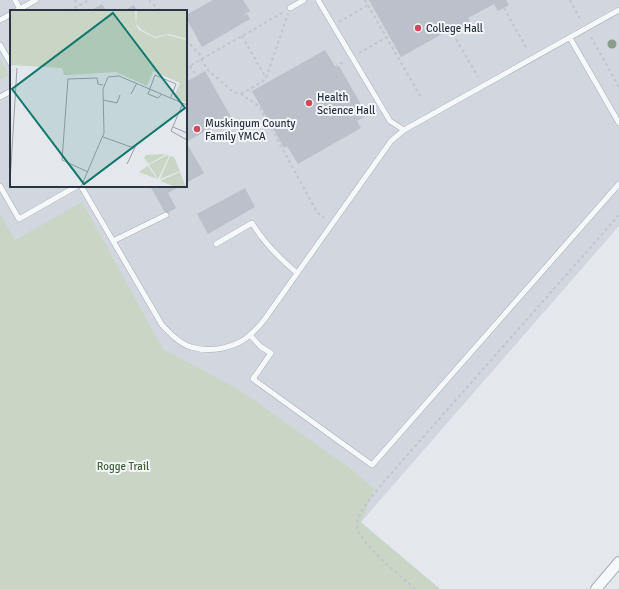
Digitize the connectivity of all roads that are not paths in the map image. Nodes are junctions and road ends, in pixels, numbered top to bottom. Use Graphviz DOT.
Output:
graph roads {
  1 [pos="15,0"];
  2 [pos="36,0"];
  3 [pos="304,0"];
  4 [pos="318,0"];
  5 [pos="290,8"];
  6 [pos="18,10"];
  7 [pos="619,10"];
  8 [pos="10,15"];
  9 [pos="0,20"];
  10 [pos="570,38"];
  11 [pos="0,45"];
  12 [pos="10,62"];
  13 [pos="10,92"];
  14 [pos="0,97"];
  15 [pos="619,123"];
  16 [pos="404,130"];
  17 [pos="619,184"];
  18 [pos="0,186"];
  19 [pos="75,187"];
  20 [pos="82,187"];
  21 [pos="166,215"];
  22 [pos="114,242"];
  23 [pos="216,244"];
  24 [pos="297,273"];
  25 [pos="250,335"];
  26 [pos="619,562"];
  27 [pos="596,589"];
  1 -- 6 [label="lane"];
  2 -- 6 [label="lane"];
  3 -- 5 [label="lane"];
  4 -- 16 [label="lane"];
  7 -- 10 [label="lane"];
  8 -- 9 [label="lane"];
  10 -- 15 [label="lane"];
  10 -- 16 [label="lane"];
  11 -- 12 [label="lane"];
  13 -- 14 [label="lane"];
  16 -- 24 [label="lane"];
  17 -- 25 [label="lane"];
  18 -- 19 [label="lane"];
  20 -- 22 [label="lane"];
  21 -- 22 [label="lane"];
  22 -- 25 [label="lane"];
  23 -- 24 [label="lane"];
  24 -- 25 [label="lane"];
  26 -- 27 [label="street"];
}
